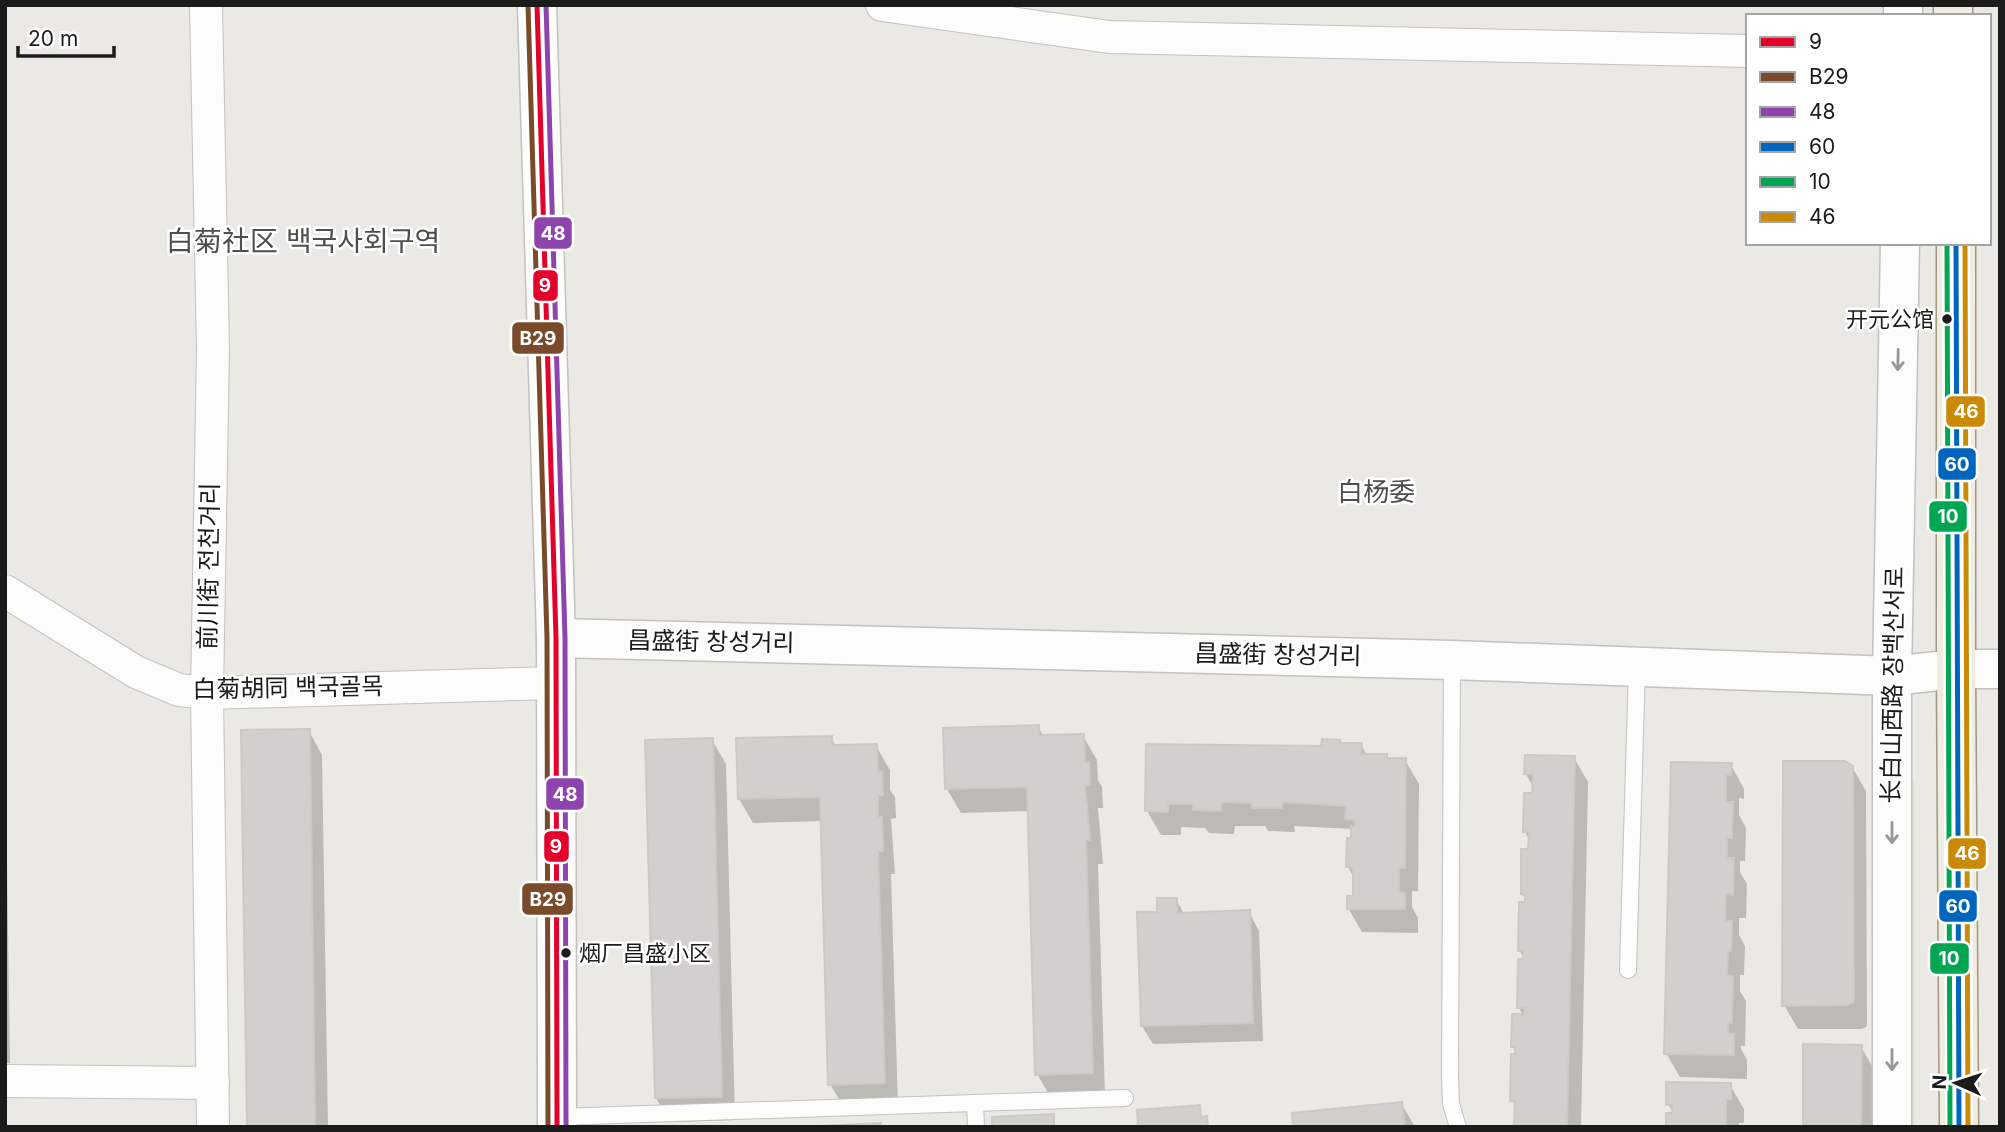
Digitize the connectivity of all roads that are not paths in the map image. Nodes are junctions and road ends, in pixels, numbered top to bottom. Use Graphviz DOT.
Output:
graph roads {
  1 [pos="206,5"];
  2 [pos="537,5"];
  3 [pos="882,5"];
  4 [pos="1746,51"];
  5 [pos="1900,245"];
  6 [pos="1956,245"];
  7 [pos="5,591"];
  8 [pos="556,638"];
  9 [pos="1452,660"];
  10 [pos="1637,667"];
  11 [pos="1956,669"];
  12 [pos="2000,669"];
  13 [pos="1892,676"];
  14 [pos="555,682"];
  15 [pos="207,693"];
  16 [pos="1628,970"];
  17 [pos="5,1081"];
  18 [pos="213,1083"];
  19 [pos="1125,1098"];
  20 [pos="975,1104"];
  21 [pos="557,1122"];
  22 [pos="213,1127"];
  23 [pos="976,1127"];
  24 [pos="1458,1127"];
  25 [pos="1892,1127"];
  26 [pos="1959,1127"];
  1 -- 15 [label="street, 前川街 전천거리"];
  2 -- 8 [label="street"];
  3 -- 4 [label="street"];
  5 -- 13 [label="street, 长白山西路 장백산서로, one-way"];
  6 -- 11 [label="main road"];
  7 -- 15 [label="street, 白菊胡同 백국골목"];
  8 -- 9 [label="street, 昌盛街 창성거리"];
  8 -- 14 [label="street"];
  9 -- 10 [label="street, 昌盛街 창성거리"];
  9 -- 24 [label="lane"];
  10 -- 13 [label="street, 昌盛街 창성거리"];
  10 -- 16 [label="lane"];
  11 -- 12 [label="street, 昌盛街 창성거리"];
  11 -- 13 [label="street, 昌盛街 창성거리"];
  11 -- 26 [label="main road"];
  13 -- 25 [label="street, 长白山西路 장백산서로, one-way"];
  14 -- 15 [label="street, 白菊胡同 백국골목"];
  14 -- 21 [label="street"];
  15 -- 18 [label="street, 前川街 전천거리"];
  17 -- 18 [label="street"];
  18 -- 22 [label="street, 前川街 전천거리"];
  19 -- 20 [label="lane"];
  20 -- 21 [label="lane"];
  20 -- 23 [label="lane"];
}
